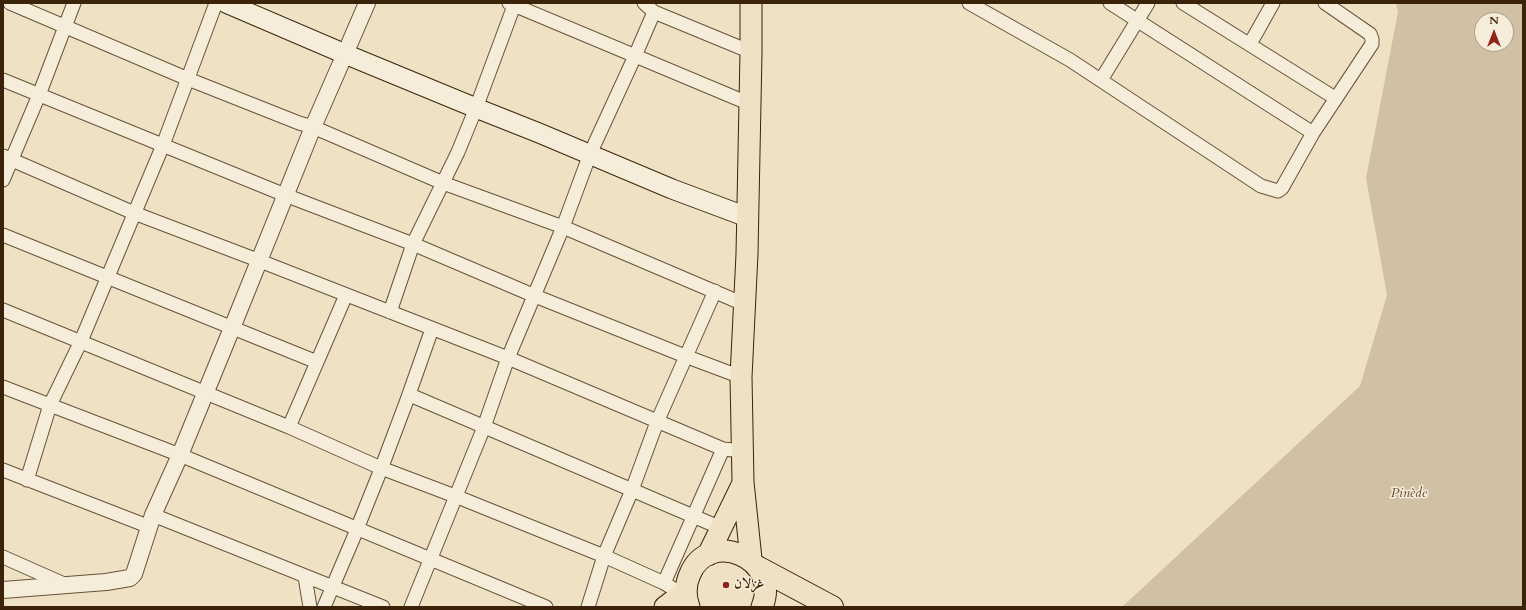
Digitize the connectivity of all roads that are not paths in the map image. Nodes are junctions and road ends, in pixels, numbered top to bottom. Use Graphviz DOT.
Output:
graph roads {
  1 [pos="10,3"];
  2 [pos="74,3"];
  3 [pos="216,3"];
  4 [pos="226,3"];
  5 [pos="367,3"];
  6 [pos="750,3"];
  7 [pos="969,3"];
  8 [pos="1110,3"];
  9 [pos="1148,3"];
  10 [pos="1183,3"];
  11 [pos="1273,3"];
  12 [pos="1325,3"];
  13 [pos="513,4"];
  14 [pos="649,7"];
  15 [pos="1138,21"];
  16 [pos="65,26"];
  17 [pos="1250,44"];
  18 [pos="751,52"];
  19 [pos="345,54"];
  20 [pos="635,56"];
  21 [pos="188,79"];
  22 [pos="3,80"];
  23 [pos="1101,80"];
  24 [pos="39,95"];
  25 [pos="1336,98"];
  26 [pos="750,104"];
  27 [pos="476,108"];
  28 [pos="313,127"];
  29 [pos="1313,132"];
  30 [pos="163,145"];
  31 [pos="590,154"];
  32 [pos="7,158"];
  33 [pos="3,180"];
  34 [pos="442,183"];
  35 [pos="285,195"];
  36 [pos="134,213"];
  37 [pos="747,218"];
  38 [pos="563,227"];
  39 [pos="3,235"];
  40 [pos="413,244"];
  41 [pos="260,261"];
  42 [pos="108,278"];
  43 [pos="715,291"];
  44 [pos="346,296"];
  45 [pos="535,296"];
  46 [pos="746,305"];
  47 [pos="3,310"];
  48 [pos="390,312"];
  49 [pos="232,328"];
  50 [pos="432,329"];
  51 [pos="80,341"];
  52 [pos="686,356"];
  53 [pos="508,358"];
  54 [pos="317,362"];
  55 [pos="741,377"];
  56 [pos="3,387"];
  57 [pos="205,392"];
  58 [pos="410,395"];
  59 [pos="50,405"];
  60 [pos="657,422"];
  61 [pos="289,426"];
  62 [pos="484,427"];
  63 [pos="723,449"];
  64 [pos="744,451"];
  65 [pos="180,455"];
  66 [pos="381,468"];
  67 [pos="3,470"];
  68 [pos="27,480"];
  69 [pos="743,482"];
  70 [pos="632,490"];
  71 [pos="455,496"];
  72 [pos="693,516"];
  73 [pos="151,521"];
  74 [pos="721,528"];
  75 [pos="357,529"];
  76 [pos="708,555"];
  77 [pos="604,556"];
  78 [pos="3,557"];
  79 [pos="432,559"];
  80 [pos="755,564"];
  81 [pos="305,577"];
  82 [pos="664,583"];
  83 [pos="64,584"];
  84 [pos="332,588"];
  85 [pos="3,590"];
  86 [pos="686,597"];
  87 [pos="310,607"];
  88 [pos="324,607"];
  89 [pos="383,607"];
  90 [pos="411,607"];
  91 [pos="546,607"];
  92 [pos="588,607"];
  93 [pos="665,607"];
  94 [pos="762,607"];
  95 [pos="832,607"];
  1 -- 16 [label="street"];
  2 -- 16 [label="street"];
  3 -- 21 [label="street"];
  4 -- 19 [label="main road"];
  5 -- 19 [label="street"];
  6 -- 18 [label="main road"];
  7 -- 23 [label="street"];
  8 -- 15 [label="street"];
  9 -- 15 [label="street"];
  10 -- 17 [label="street"];
  11 -- 17 [label="street"];
  12 -- 25 [label="street"];
  13 -- 20 [label="street"];
  13 -- 27 [label="street"];
  14 -- 18 [label="street"];
  14 -- 20 [label="street"];
  15 -- 23 [label="street"];
  15 -- 29 [label="street"];
  16 -- 21 [label="street"];
  16 -- 24 [label="street"];
  17 -- 25 [label="street"];
  18 -- 26 [label="main road"];
  19 -- 27 [label="main road"];
  19 -- 28 [label="street"];
  20 -- 26 [label="street"];
  20 -- 31 [label="street"];
  21 -- 28 [label="street"];
  21 -- 30 [label="street"];
  22 -- 24 [label="street"];
  23 -- 29 [label="street"];
  24 -- 30 [label="street"];
  24 -- 32 [label="street"];
  25 -- 29 [label="street"];
  26 -- 37 [label="main road"];
  27 -- 31 [label="main road"];
  27 -- 34 [label="street"];
  28 -- 34 [label="street"];
  28 -- 35 [label="street"];
  30 -- 35 [label="street"];
  30 -- 36 [label="street"];
  31 -- 37 [label="main road"];
  31 -- 38 [label="street"];
  32 -- 33 [label="street"];
  32 -- 36 [label="street"];
  34 -- 38 [label="street"];
  34 -- 40 [label="street"];
  35 -- 40 [label="street"];
  35 -- 41 [label="street"];
  36 -- 41 [label="street"];
  36 -- 42 [label="street"];
  37 -- 46 [label="main road"];
  38 -- 43 [label="street"];
  38 -- 45 [label="street"];
  39 -- 42 [label="street"];
  40 -- 45 [label="street"];
  40 -- 48 [label="street"];
  41 -- 44 [label="street"];
  41 -- 49 [label="street"];
  42 -- 49 [label="street"];
  42 -- 51 [label="street"];
  43 -- 46 [label="street"];
  43 -- 52 [label="street"];
  44 -- 48 [label="street"];
  44 -- 54 [label="street"];
  45 -- 52 [label="street"];
  45 -- 53 [label="street"];
  46 -- 55 [label="main road"];
  47 -- 51 [label="street"];
  48 -- 50 [label="street"];
  49 -- 54 [label="street"];
  49 -- 57 [label="street"];
  50 -- 53 [label="street"];
  50 -- 58 [label="street"];
  51 -- 57 [label="street"];
  51 -- 59 [label="street"];
  52 -- 55 [label="street"];
  52 -- 60 [label="street"];
  53 -- 60 [label="street"];
  53 -- 62 [label="street"];
  54 -- 61 [label="street"];
  55 -- 64 [label="main road"];
  56 -- 59 [label="street"];
  57 -- 61 [label="street"];
  57 -- 65 [label="street"];
  58 -- 62 [label="street"];
  58 -- 66 [label="street"];
  59 -- 65 [label="street"];
  59 -- 68 [label="street"];
  60 -- 63 [label="street"];
  60 -- 70 [label="street"];
  61 -- 66 [label="street"];
  62 -- 70 [label="street"];
  62 -- 71 [label="street"];
  63 -- 64 [label="street"];
  63 -- 72 [label="street"];
  64 -- 69 [label="main road"];
  65 -- 73 [label="street"];
  65 -- 75 [label="street"];
  66 -- 71 [label="street"];
  66 -- 75 [label="street"];
  67 -- 68 [label="street"];
  68 -- 73 [label="street"];
  69 -- 74 [label="main road"];
  69 -- 80 [label="main road"];
  70 -- 72 [label="street"];
  70 -- 77 [label="street"];
  71 -- 77 [label="street"];
  71 -- 79 [label="street"];
  72 -- 74 [label="street"];
  72 -- 82 [label="street"];
  73 -- 81 [label="street"];
  73 -- 83 [label="street"];
  74 -- 76 [label="main road"];
  75 -- 79 [label="street"];
  75 -- 84 [label="street"];
  76 -- 80 [label="main road"];
  76 -- 86 [label="main road"];
  77 -- 82 [label="street"];
  77 -- 92 [label="street"];
  78 -- 83 [label="street"];
  79 -- 90 [label="street"];
  79 -- 91 [label="street"];
  80 -- 94 [label="main road"];
  80 -- 95 [label="highway"];
  81 -- 84 [label="street"];
  81 -- 87 [label="street"];
  82 -- 86 [label="street"];
  83 -- 85 [label="street"];
  84 -- 88 [label="street"];
  84 -- 89 [label="street"];
  86 -- 93 [label="main road"];
}
